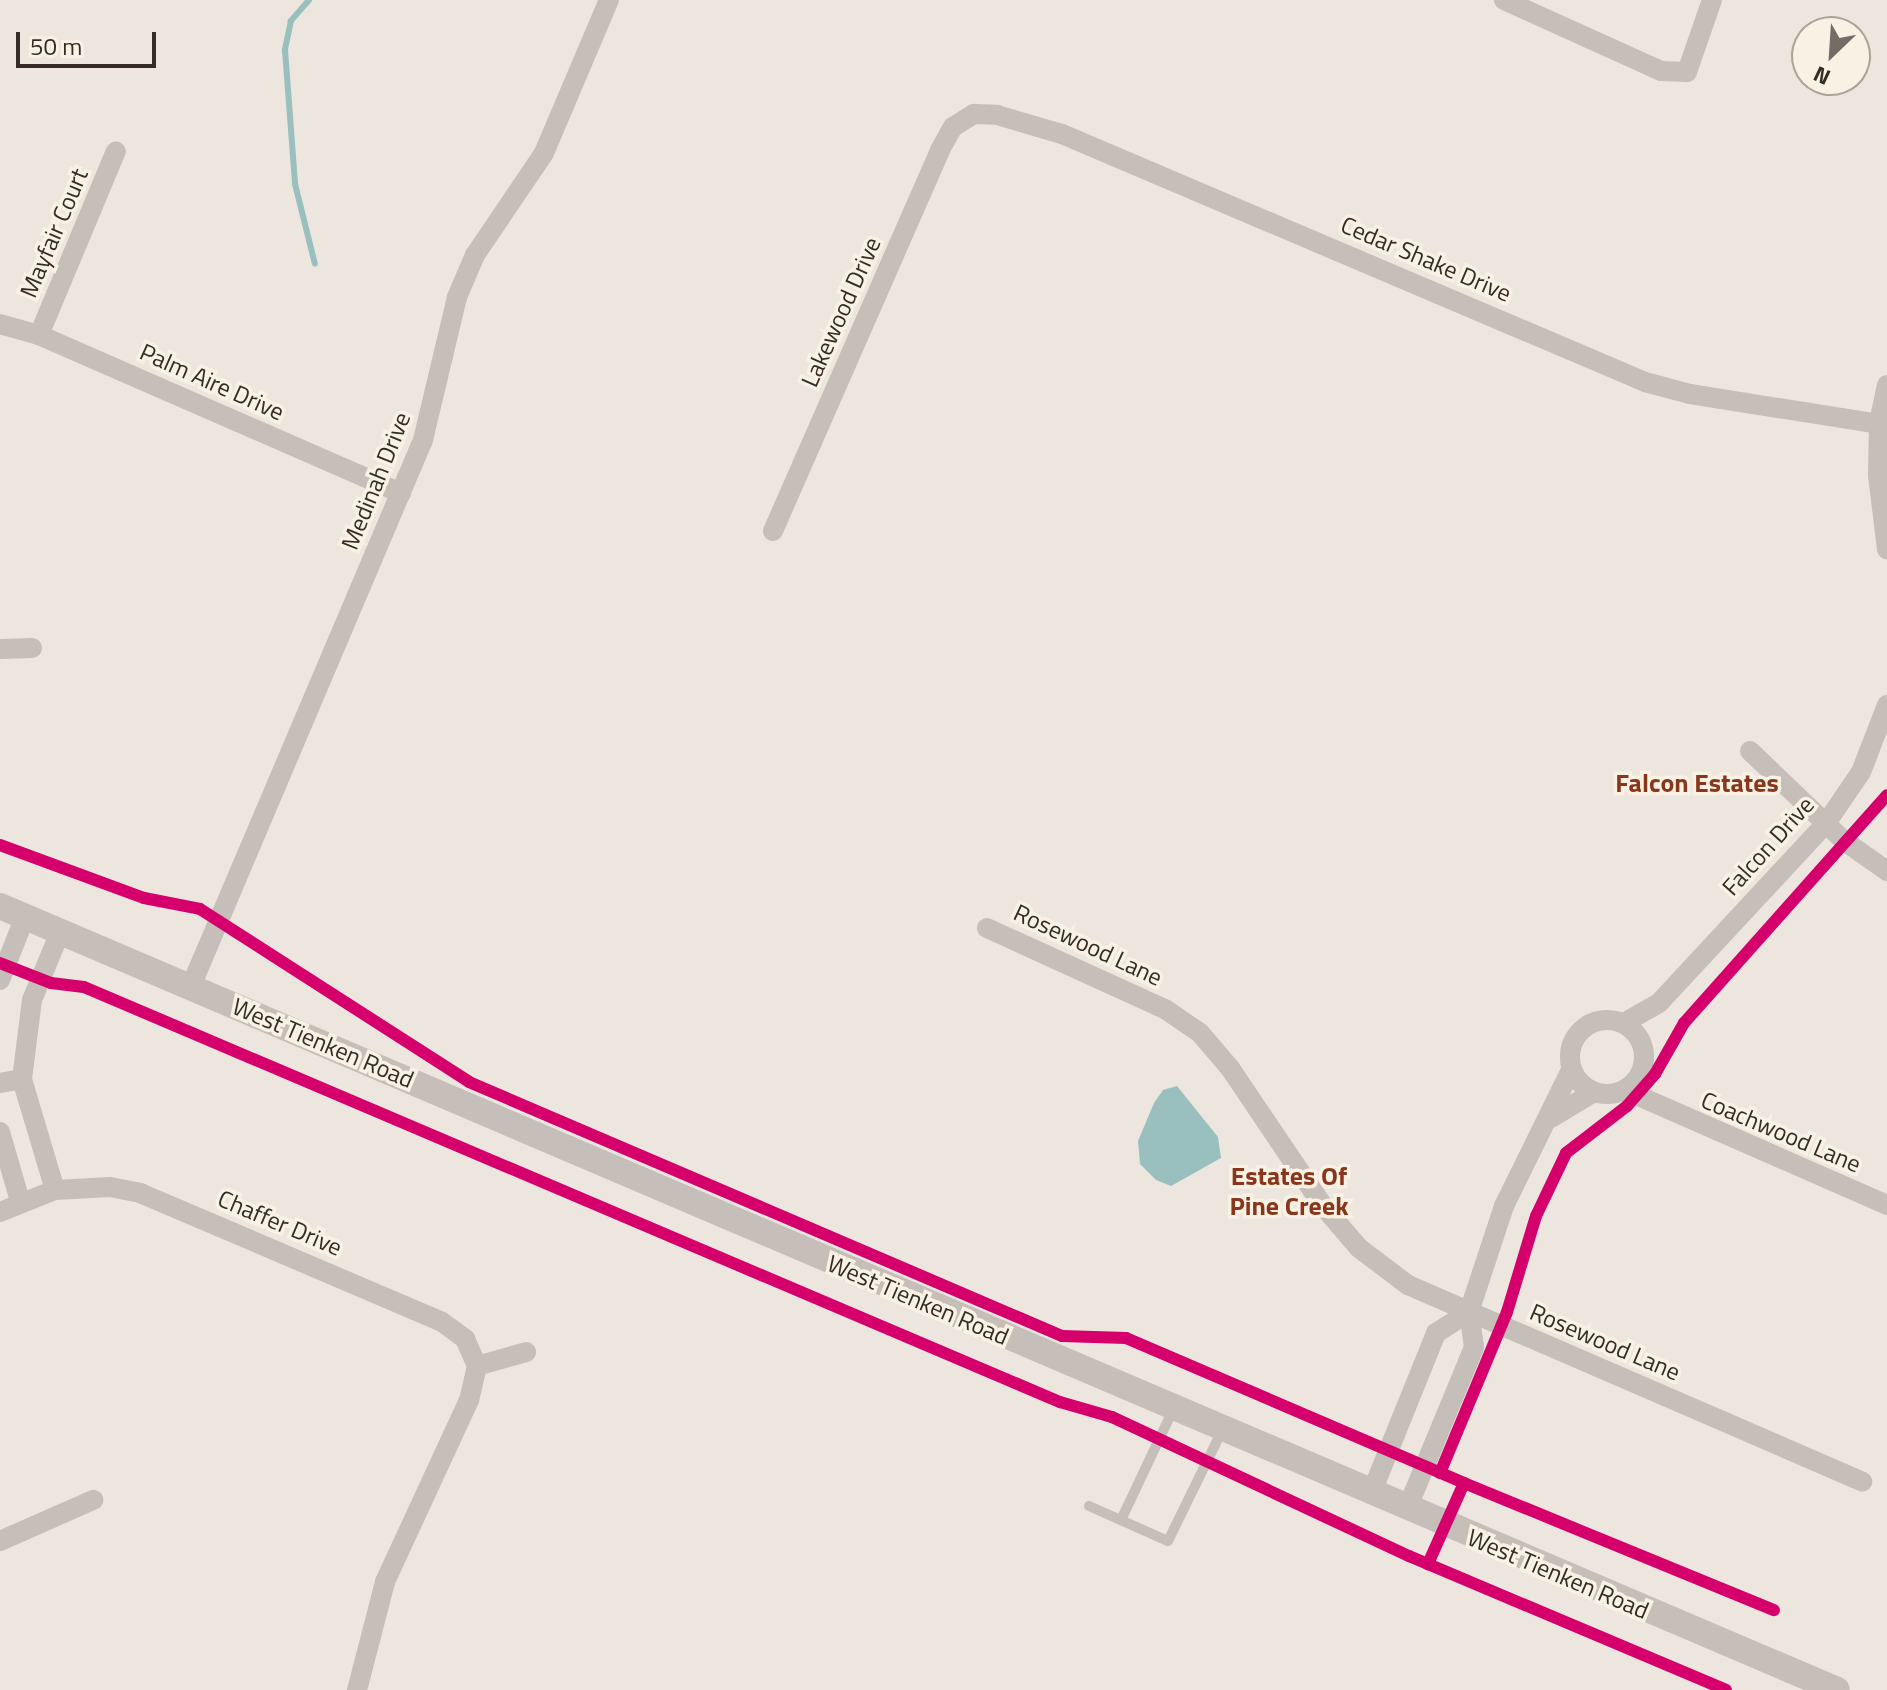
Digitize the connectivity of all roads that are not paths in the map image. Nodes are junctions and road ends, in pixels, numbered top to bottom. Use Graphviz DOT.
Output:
graph roads {
  1 [pos="609,0"];
  2 [pos="1504,0"];
  3 [pos="1712,0"];
  4 [pos="965,120"];
  5 [pos="116,151"];
  6 [pos="0,324"];
  7 [pos="39,335"];
  8 [pos="1887,385"];
  9 [pos="1879,424"];
  10 [pos="401,493"];
  11 [pos="773,531"];
  12 [pos="1887,549"];
  13 [pos="32,648"];
  14 [pos="0,649"];
  15 [pos="1887,705"];
  16 [pos="1750,751"];
  17 [pos="1827,822"];
  18 [pos="1887,871"];
  19 [pos="0,906"];
  20 [pos="25,917"];
  21 [pos="987,928"];
  22 [pos="60,932"];
  23 [pos="0,980"];
  24 [pos="191,986"];
  25 [pos="1659,1003"];
  26 [pos="1624,1023"];
  27 [pos="1642,1043"];
  28 [pos="1571,1070"];
  29 [pos="1641,1071"];
  30 [pos="22,1079"];
  31 [pos="0,1083"];
  32 [pos="1625,1090"];
  33 [pos="1594,1092"];
  34 [pos="1656,1102"];
  35 [pos="1551,1118"];
  36 [pos="0,1132"];
  37 [pos="37,1195"];
  38 [pos="1887,1205"];
  39 [pos="0,1212"];
  40 [pos="1469,1312"];
  41 [pos="526,1352"];
  42 [pos="477,1366"];
  43 [pos="1173,1410"];
  44 [pos="1222,1431"];
  45 [pos="1862,1481"];
  46 [pos="1371,1494"];
  47 [pos="93,1500"];
  48 [pos="1089,1506"];
  49 [pos="1407,1509"];
  50 [pos="1121,1520"];
  51 [pos="0,1541"];
  52 [pos="357,1690"];
  53 [pos="1837,1690"];
  1 -- 10 [label="street, Medinah Drive"];
  2 -- 3 [label="street"];
  4 -- 9 [label="street, Cedar Shake Drive"];
  4 -- 11 [label="street, Lakewood Drive"];
  5 -- 7 [label="street, Mayfair Court"];
  6 -- 7 [label="street, Palm Aire Drive"];
  7 -- 10 [label="street, Palm Aire Drive"];
  8 -- 9 [label="street"];
  9 -- 12 [label="street"];
  10 -- 24 [label="street, Medinah Drive"];
  13 -- 14 [label="street"];
  15 -- 17 [label="street, Falcon Drive"];
  16 -- 17 [label="street"];
  17 -- 18 [label="street"];
  17 -- 25 [label="street, Falcon Drive"];
  19 -- 20 [label="street, West Tienken Road"];
  20 -- 22 [label="street, West Tienken Road"];
  20 -- 23 [label="street"];
  21 -- 40 [label="street, Rosewood Lane"];
  22 -- 24 [label="street, West Tienken Road"];
  22 -- 30 [label="street"];
  24 -- 43 [label="street, West Tienken Road"];
  25 -- 26 [label="street, Falcon Drive"];
  25 -- 27 [label="street, Falcon Drive"];
  26 -- 27 [label="street"];
  26 -- 28 [label="street"];
  27 -- 29 [label="street"];
  28 -- 33 [label="street"];
  28 -- 35 [label="street"];
  29 -- 32 [label="street"];
  29 -- 34 [label="street"];
  30 -- 31 [label="street"];
  30 -- 37 [label="street"];
  32 -- 33 [label="street"];
  32 -- 34 [label="street, Coachwood Lane"];
  33 -- 35 [label="street"];
  34 -- 38 [label="street, Coachwood Lane"];
  35 -- 40 [label="street"];
  36 -- 37 [label="street"];
  37 -- 39 [label="street"];
  37 -- 42 [label="street, Chaffer Drive"];
  40 -- 45 [label="street, Rosewood Lane"];
  40 -- 46 [label="street"];
  40 -- 49 [label="street"];
  41 -- 42 [label="street"];
  42 -- 52 [label="street"];
  43 -- 44 [label="street, West Tienken Road"];
  43 -- 50 [label="lane"];
  44 -- 46 [label="street, West Tienken Road"];
  44 -- 50 [label="lane"];
  46 -- 49 [label="street, West Tienken Road"];
  47 -- 51 [label="street"];
  48 -- 50 [label="lane"];
  49 -- 53 [label="street, West Tienken Road"];
}
